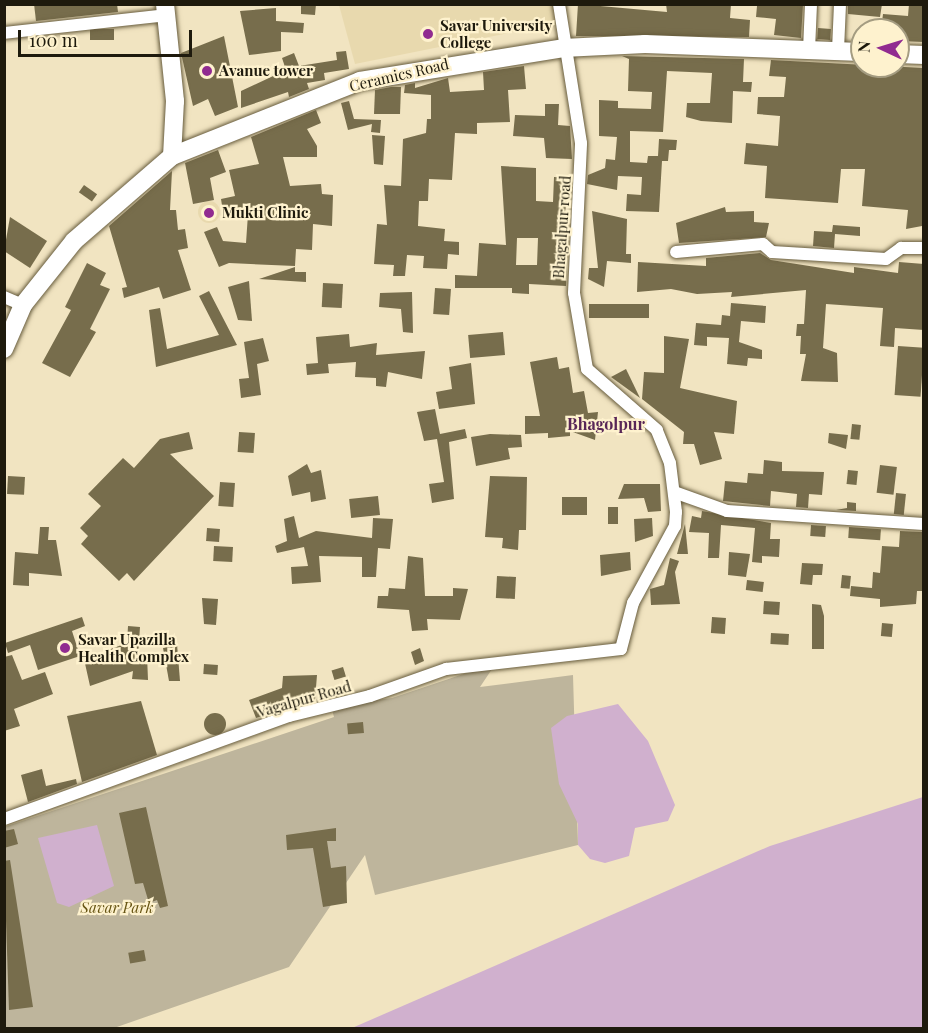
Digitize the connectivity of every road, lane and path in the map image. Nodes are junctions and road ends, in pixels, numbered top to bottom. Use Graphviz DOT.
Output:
graph roads {
  1 [pos="559,4"];
  2 [pos="811,4"];
  3 [pos="840,4"];
  4 [pos="165,10"];
  5 [pos="4,33"];
  6 [pos="563,48"];
  7 [pos="809,50"];
  8 [pos="838,50"];
  9 [pos="850,51"];
  10 [pos="172,156"];
  11 [pos="924,248"];
  12 [pos="676,252"];
  13 [pos="4,297"];
  14 [pos="23,305"];
  15 [pos="4,349"];
  16 [pos="674,492"];
  17 [pos="924,524"];
  18 [pos="621,649"];
  19 [pos="4,819"];
  1 -- 6 [label="street, Bhagalpur road"];
  2 -- 7 [label="street"];
  3 -- 8 [label="street"];
  4 -- 5 [label="street"];
  4 -- 10 [label="street"];
  6 -- 7 [label="street, Ceramics Road"];
  6 -- 10 [label="street, Ceramics Road"];
  6 -- 16 [label="street, Bhagalpur road"];
  7 -- 8 [label="street, Ceramics Road"];
  8 -- 9 [label="street, Ceramics Road"];
  10 -- 14 [label="street, Ceramics Road"];
  11 -- 12 [label="street"];
  13 -- 14 [label="street"];
  14 -- 15 [label="street, Ceramics Road"];
  16 -- 17 [label="street"];
  16 -- 18 [label="street, Bhagalpur road"];
  18 -- 19 [label="street, Vagalpur Road"];
}
